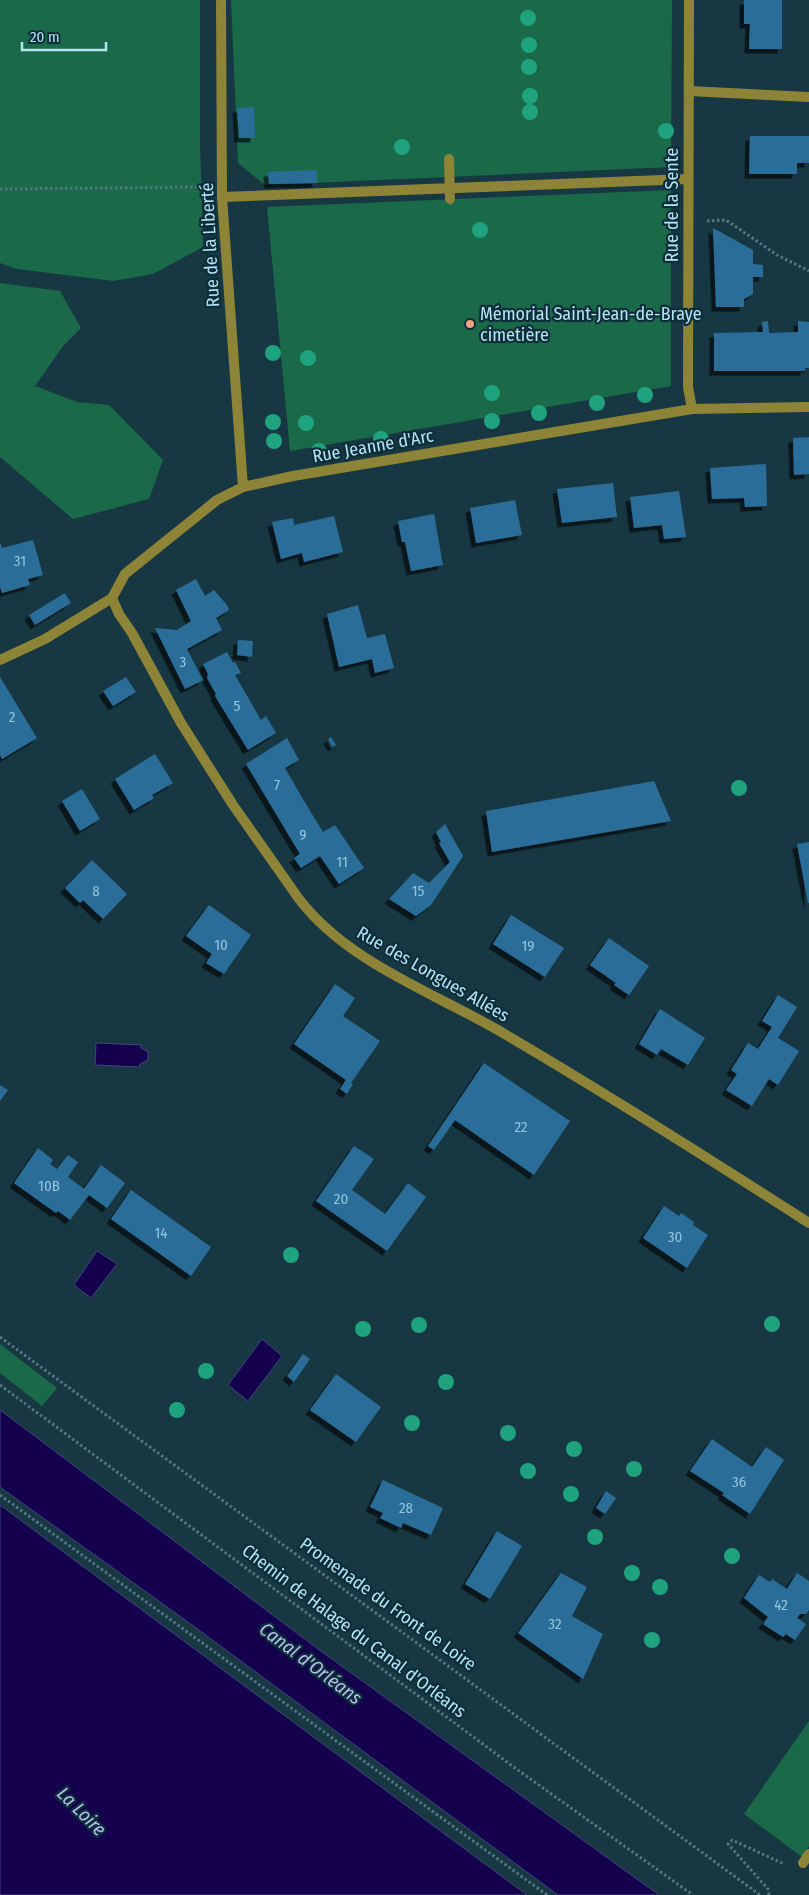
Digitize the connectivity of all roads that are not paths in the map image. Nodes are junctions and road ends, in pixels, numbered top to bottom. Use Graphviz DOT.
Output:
graph roads {
  1 [pos="221,0"];
  2 [pos="689,0"];
  3 [pos="689,91"];
  4 [pos="809,98"];
  5 [pos="449,159"];
  6 [pos="688,179"];
  7 [pos="450,188"];
  8 [pos="222,197"];
  9 [pos="450,199"];
  10 [pos="809,407"];
  11 [pos="692,409"];
  12 [pos="244,487"];
  13 [pos="112,598"];
  14 [pos="0,660"];
  15 [pos="809,1223"];
  1 -- 8 [label="street, Rue de la Liberté"];
  2 -- 3 [label="street, Rue de la Sente"];
  3 -- 4 [label="street"];
  3 -- 6 [label="street, Rue de la Sente"];
  5 -- 7 [label="street"];
  6 -- 7 [label="street"];
  6 -- 11 [label="street, Rue de la Sente"];
  7 -- 8 [label="street"];
  7 -- 9 [label="street"];
  8 -- 12 [label="street, Rue de la Liberté"];
  10 -- 11 [label="street, Rue Jeanne d'Arc"];
  11 -- 12 [label="street, Rue Jeanne d'Arc"];
  12 -- 13 [label="street, Rue Jeanne d'Arc"];
  13 -- 14 [label="street"];
  13 -- 15 [label="street, Rue des Longues Allées"];
}
